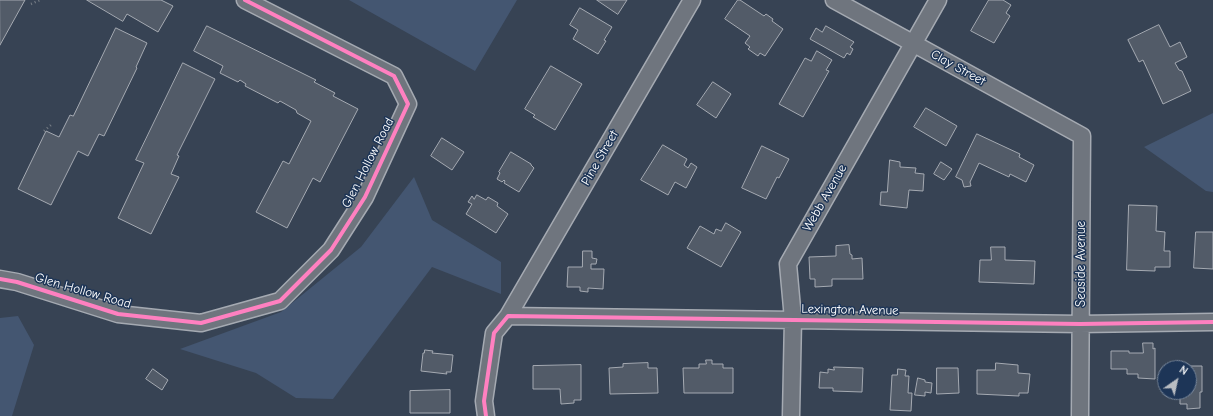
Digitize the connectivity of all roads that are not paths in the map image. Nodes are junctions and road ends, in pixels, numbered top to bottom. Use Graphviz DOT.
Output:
graph roads {
  1 [pos="245,0"];
  2 [pos="692,0"];
  3 [pos="834,0"];
  4 [pos="938,0"];
  5 [pos="914,43"];
  6 [pos="1082,136"];
  7 [pos="0,279"];
  8 [pos="508,316"];
  9 [pos="793,319"];
  10 [pos="1213,322"];
  11 [pos="1080,324"];
  12 [pos="486,416"];
  13 [pos="791,416"];
  14 [pos="1080,416"];
  1 -- 7 [label="street, Glen Hollow Road"];
  2 -- 8 [label="street, Pine Street"];
  3 -- 5 [label="street, Clay Street"];
  4 -- 5 [label="street, Webb Avenue"];
  5 -- 6 [label="street, Clay Street"];
  5 -- 9 [label="street, Webb Avenue"];
  6 -- 11 [label="street, Seaside Avenue"];
  8 -- 9 [label="street, Lexington Avenue"];
  8 -- 12 [label="street"];
  9 -- 11 [label="street, Lexington Avenue"];
  9 -- 13 [label="street, Webb Avenue"];
  10 -- 11 [label="street, Lexington Avenue"];
  11 -- 14 [label="street, Seaside Avenue"];
}
